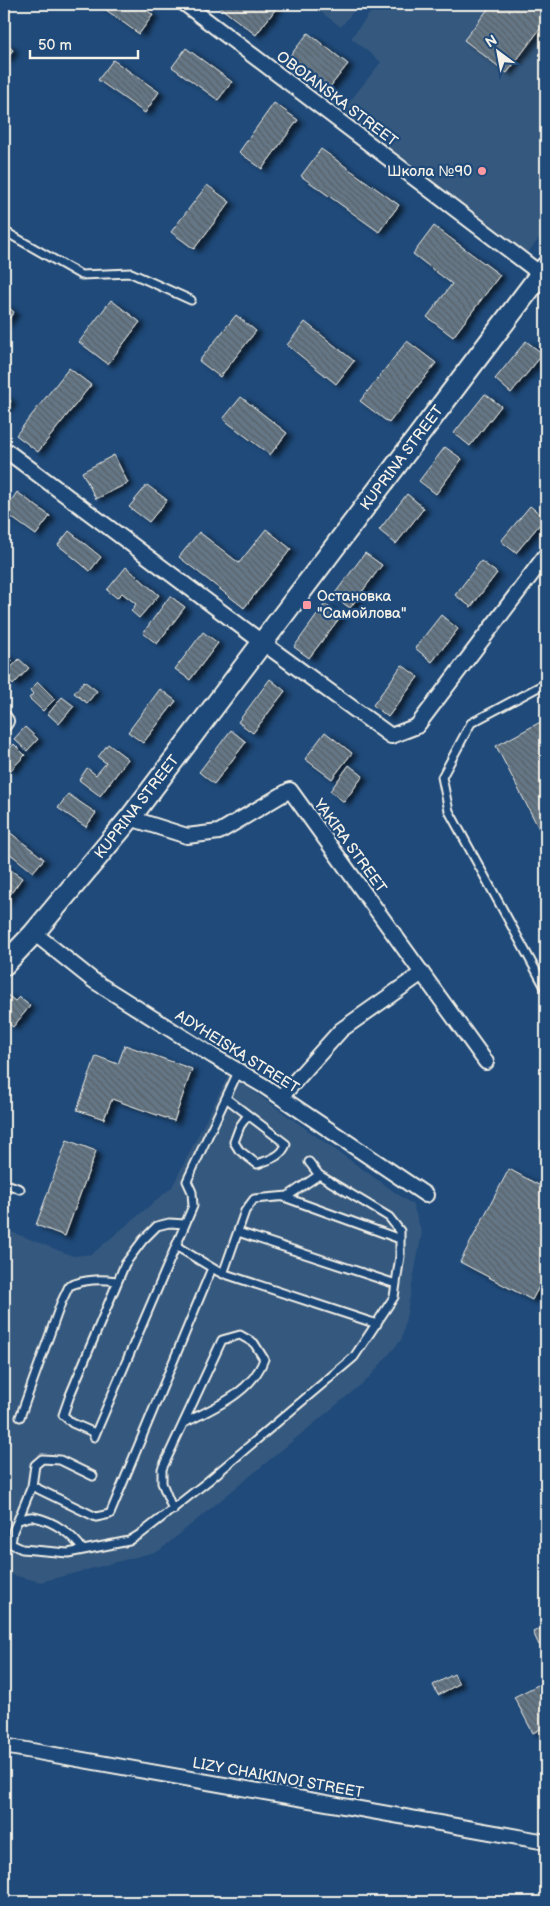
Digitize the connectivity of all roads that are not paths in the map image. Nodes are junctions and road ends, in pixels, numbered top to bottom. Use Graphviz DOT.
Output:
graph roads {
  1 [pos="185,4"];
  2 [pos="4,231"];
  3 [pos="545,273"];
  4 [pos="191,300"];
  5 [pos="4,449"];
  6 [pos="546,555"];
  7 [pos="263,643"];
  8 [pos="546,683"];
  9 [pos="4,718"];
  10 [pos="4,724"];
  11 [pos="130,818"];
  12 [pos="34,933"];
  13 [pos="5,963"];
  14 [pos="422,974"];
  15 [pos="546,989"];
  16 [pos="486,1062"];
  17 [pos="238,1072"];
  18 [pos="281,1097"];
  19 [pos="226,1098"];
  20 [pos="248,1115"];
  21 [pos="309,1162"];
  22 [pos="319,1174"];
  23 [pos="4,1184"];
  24 [pos="20,1188"];
  25 [pos="426,1195"];
  26 [pos="284,1197"];
  27 [pos="185,1224"];
  28 [pos="238,1232"];
  29 [pos="400,1239"];
  30 [pos="176,1246"];
  31 [pos="212,1268"];
  32 [pos="223,1274"];
  33 [pos="117,1282"];
  34 [pos="396,1284"];
  35 [pos="377,1324"];
  36 [pos="20,1417"];
  37 [pos="184,1424"];
  38 [pos="92,1476"];
  39 [pos="32,1486"];
  40 [pos="173,1510"];
  41 [pos="18,1520"];
  42 [pos="83,1550"];
  43 [pos="4,1746"];
  44 [pos="546,1842"];
  1 -- 3 [label="street, OBOIANSKA STREET"];
  2 -- 4 [label="lane"];
  3 -- 7 [label="main road, KUPRINA STREET"];
  5 -- 7 [label="street"];
  6 -- 7 [label="street"];
  7 -- 11 [label="main road, KUPRINA STREET"];
  8 -- 15 [label="lane"];
  9 -- 10 [label="street"];
  11 -- 12 [label="main road, KUPRINA STREET"];
  11 -- 14 [label="street, YAKIRA STREET"];
  12 -- 13 [label="main road, KUPRINA STREET"];
  12 -- 17 [label="street, ADYHEISKA STREET"];
  14 -- 16 [label="street, YAKIRA STREET"];
  14 -- 18 [label="street"];
  17 -- 18 [label="street, ADYHEISKA STREET"];
  17 -- 19 [label="lane"];
  18 -- 25 [label="street, ADYHEISKA STREET"];
  19 -- 20 [label="lane"];
  19 -- 27 [label="lane"];
  20 -- 20 [label="lane"];
  21 -- 22 [label="lane"];
  22 -- 26 [label="lane"];
  22 -- 29 [label="lane"];
  23 -- 24 [label="lane"];
  26 -- 28 [label="lane"];
  26 -- 29 [label="lane"];
  27 -- 30 [label="lane"];
  27 -- 33 [label="lane"];
  28 -- 32 [label="lane"];
  28 -- 34 [label="lane"];
  29 -- 34 [label="lane"];
  30 -- 31 [label="lane"];
  30 -- 33 [label="lane"];
  31 -- 32 [label="lane"];
  31 -- 39 [label="lane"];
  32 -- 35 [label="lane"];
  33 -- 36 [label="lane"];
  34 -- 35 [label="lane"];
  35 -- 40 [label="lane"];
  37 -- 37 [label="lane"];
  37 -- 40 [label="lane"];
  38 -- 39 [label="lane"];
  39 -- 41 [label="lane"];
  40 -- 42 [label="lane"];
  41 -- 42 [label="lane"];
  41 -- 42 [label="lane"];
  43 -- 44 [label="street, LIZY CHAIKINOI STREET"];
}
